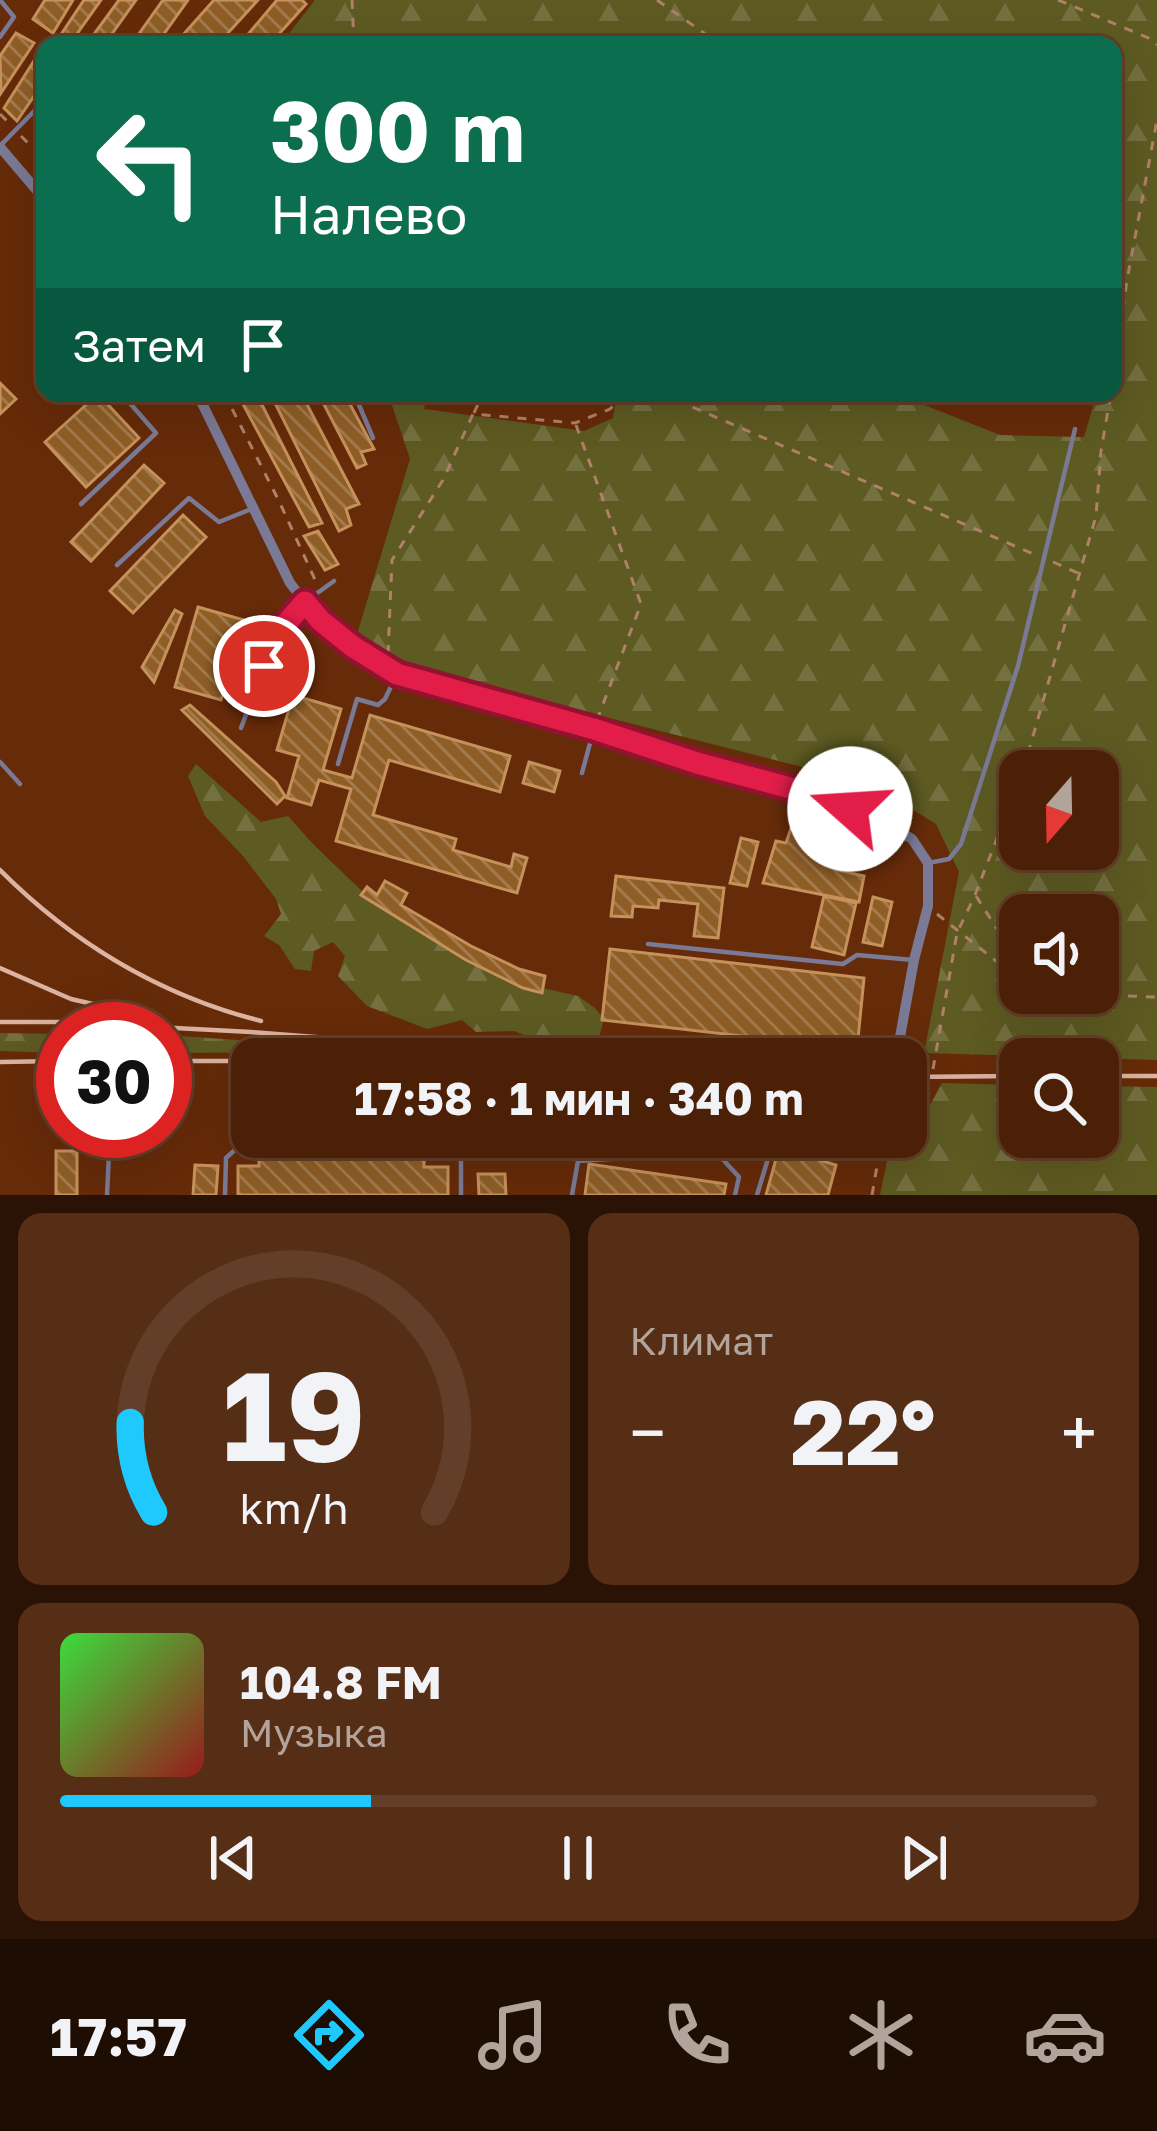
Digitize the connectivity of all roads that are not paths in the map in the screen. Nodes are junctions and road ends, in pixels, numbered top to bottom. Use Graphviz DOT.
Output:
graph roads {
  1 [pos="0,0"];
  2 [pos="0,37"];
  3 [pos="36,109"];
  4 [pos="0,146"];
  5 [pos="36,189"];
  6 [pos="129,402"];
  7 [pos="201,402"];
  8 [pos="358,402"];
  9 [pos="1075,429"];
  10 [pos="374,438"];
  11 [pos="81,503"];
  12 [pos="254,508"];
  13 [pos="117,565"];
  14 [pos="334,581"];
  15 [pos="305,602"];
  16 [pos="392,671"];
  17 [pos="241,728"];
  18 [pos="594,729"];
  19 [pos="0,762"];
  20 [pos="338,764"];
  21 [pos="583,773"];
  22 [pos="20,784"];
  23 [pos="928,863"];
  24 [pos="648,944"];
  25 [pos="914,960"];
  26 [pos="900,1038"];
  27 [pos="109,1158"];
  28 [pos="768,1158"];
  29 [pos="107,1195"];
  30 [pos="225,1195"];
  31 [pos="461,1195"];
  32 [pos="572,1195"];
  33 [pos="735,1195"];
  34 [pos="757,1195"];
  1 -- 2 [label="lane"];
  3 -- 4 [label="lane"];
  4 -- 5 [label="street"];
  6 -- 11 [label="lane"];
  7 -- 12 [label="street"];
  8 -- 10 [label="lane"];
  9 -- 23 [label="lane"];
  12 -- 13 [label="lane"];
  12 -- 15 [label="street"];
  14 -- 15 [label="lane"];
  15 -- 16 [label="street"];
  15 -- 17 [label="lane"];
  16 -- 18 [label="street"];
  16 -- 20 [label="lane"];
  18 -- 21 [label="lane"];
  18 -- 23 [label="street"];
  19 -- 22 [label="lane"];
  23 -- 25 [label="street"];
  24 -- 25 [label="lane"];
  25 -- 26 [label="street"];
  27 -- 29 [label="lane"];
  28 -- 34 [label="lane"];
  30 -- 31 [label="lane"];
  32 -- 33 [label="lane"];
}
